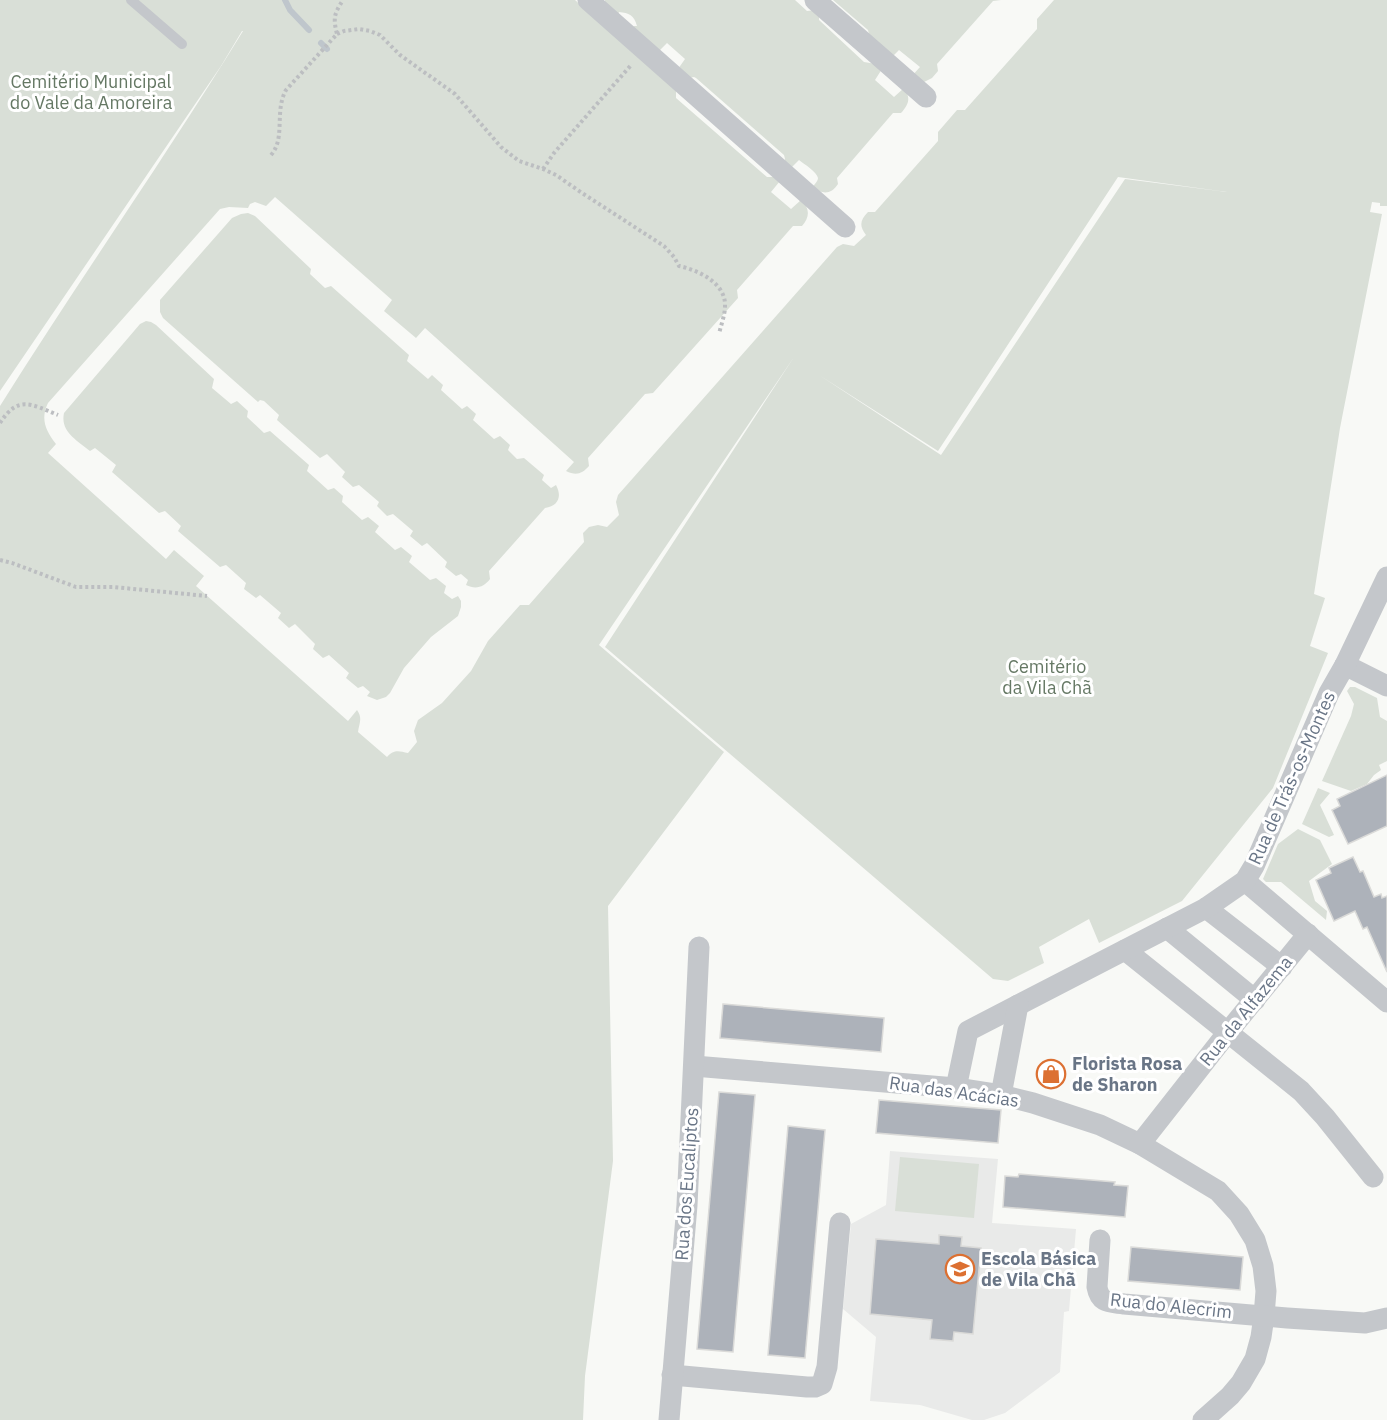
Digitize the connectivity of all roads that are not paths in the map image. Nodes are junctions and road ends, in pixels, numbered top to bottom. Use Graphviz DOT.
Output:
graph roads {
  1 [pos="131,0"];
  2 [pos="588,0"];
  3 [pos="815,0"];
  4 [pos="182,44"];
  5 [pos="926,97"];
  6 [pos="845,227"];
  7 [pos="1387,577"];
  8 [pos="1346,665"];
  9 [pos="1387,686"];
  10 [pos="1245,881"];
  11 [pos="1206,908"];
  12 [pos="1167,928"];
  13 [pos="1308,934"];
  14 [pos="699,947"];
  15 [pos="1125,950"];
  16 [pos="1282,967"];
  17 [pos="1255,999"];
  18 [pos="1387,1002"];
  19 [pos="1018,1005"];
  20 [pos="1228,1032"];
  21 [pos="694,1066"];
  22 [pos="956,1088"];
  23 [pos="1001,1095"];
  24 [pos="1140,1144"];
  25 [pos="1373,1177"];
  26 [pos="840,1223"];
  27 [pos="1101,1240"];
  28 [pos="1264,1316"];
  29 [pos="1387,1318"];
  30 [pos="672,1376"];
  31 [pos="669,1420"];
  32 [pos="1203,1420"];
  1 -- 4 [label="lane"];
  2 -- 6 [label="street"];
  3 -- 5 [label="street"];
  7 -- 8 [label="street, Rua de Trás-os-Montes"];
  8 -- 9 [label="street"];
  8 -- 10 [label="street, Rua de Trás-os-Montes"];
  10 -- 11 [label="street, Rua de Trás-os-Montes"];
  10 -- 13 [label="street"];
  11 -- 12 [label="street, Rua de Trás-os-Montes"];
  11 -- 16 [label="street"];
  12 -- 15 [label="street, Rua de Trás-os-Montes"];
  12 -- 17 [label="street"];
  13 -- 16 [label="street, Rua da Alfazema"];
  13 -- 18 [label="street"];
  14 -- 21 [label="street, Rua dos Eucaliptos"];
  15 -- 19 [label="street, Rua de Trás-os-Montes"];
  15 -- 20 [label="street"];
  16 -- 17 [label="street, Rua da Alfazema"];
  17 -- 20 [label="street, Rua da Alfazema"];
  19 -- 22 [label="street, Rua de Trás-os-Montes"];
  19 -- 23 [label="street"];
  20 -- 24 [label="street, Rua da Alfazema"];
  20 -- 25 [label="street"];
  21 -- 22 [label="street, Rua das Acácias"];
  21 -- 30 [label="street, Rua dos Eucaliptos"];
  22 -- 23 [label="street, Rua das Acácias"];
  23 -- 24 [label="street, Rua das Acácias"];
  24 -- 28 [label="street, Rua das Acácias"];
  26 -- 30 [label="street"];
  27 -- 28 [label="street, Rua do Alecrim"];
  28 -- 29 [label="street"];
  28 -- 32 [label="street, Rua das Acácias"];
  30 -- 31 [label="street, Rua dos Eucaliptos"];
}
